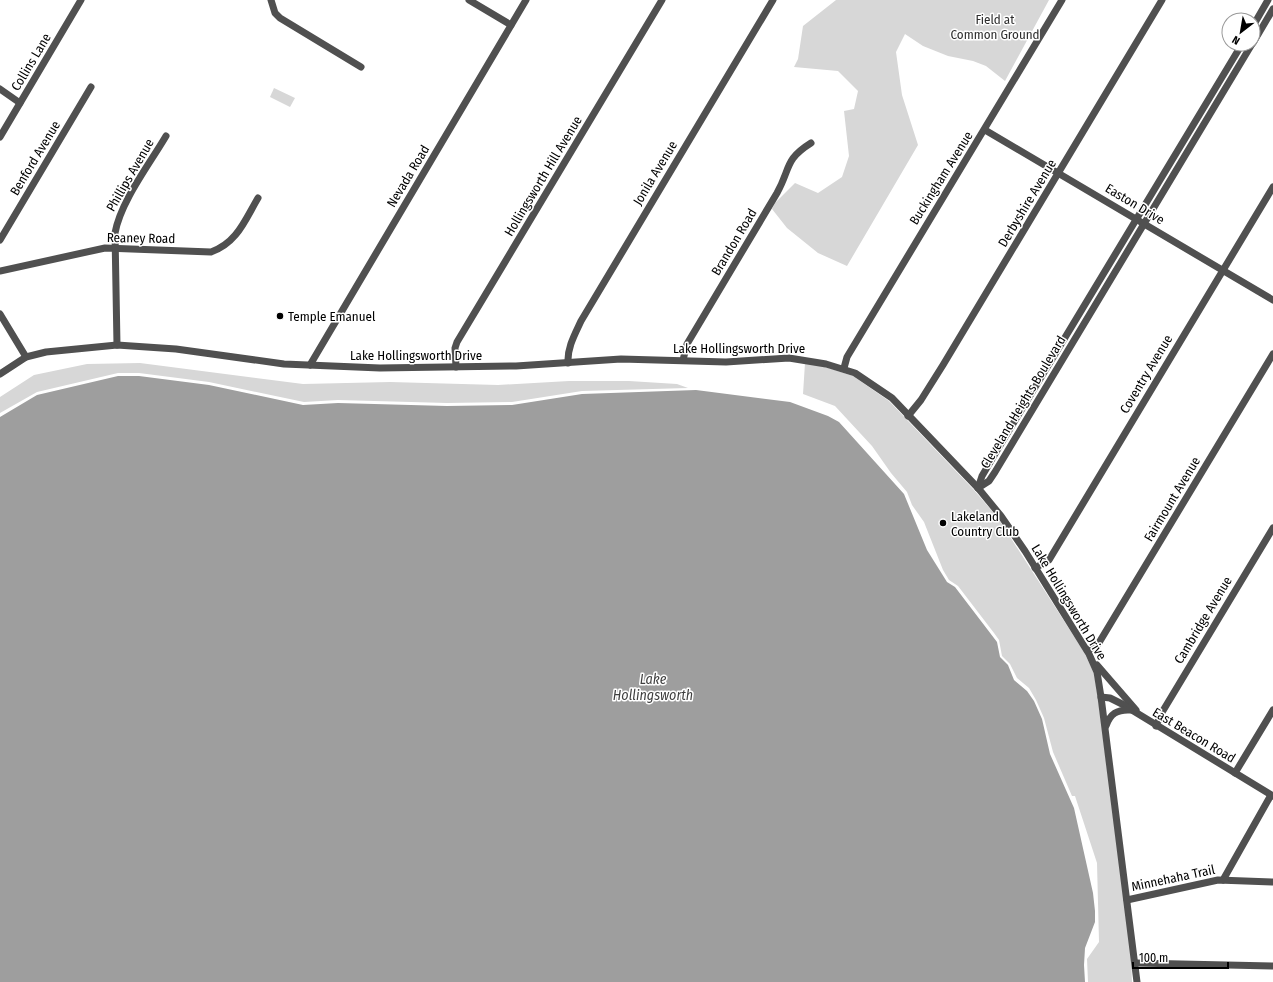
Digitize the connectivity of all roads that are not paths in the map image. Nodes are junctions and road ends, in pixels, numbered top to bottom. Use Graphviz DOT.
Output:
graph roads {
  1 [pos="81,0"];
  2 [pos="271,0"];
  3 [pos="469,0"];
  4 [pos="526,0"];
  5 [pos="662,0"];
  6 [pos="774,0"];
  7 [pos="1062,0"];
  8 [pos="1162,0"];
  9 [pos="1268,0"];
  10 [pos="1273,9"];
  11 [pos="1261,12"];
  12 [pos="511,25"];
  13 [pos="1261,29"];
  14 [pos="1237,52"];
  15 [pos="1248,52"];
  16 [pos="361,67"];
  17 [pos="1224,74"];
  18 [pos="1232,78"];
  19 [pos="91,87"];
  20 [pos="0,90"];
  21 [pos="20,102"];
  22 [pos="985,130"];
  23 [pos="166,136"];
  24 [pos="0,137"];
  25 [pos="811,143"];
  26 [pos="1060,172"];
  27 [pos="1273,187"];
  28 [pos="258,198"];
  29 [pos="1137,219"];
  30 [pos="1145,224"];
  31 [pos="0,240"];
  32 [pos="116,248"];
  33 [pos="1223,270"];
  34 [pos="0,271"];
  35 [pos="1273,300"];
  36 [pos="0,314"];
  37 [pos="117,346"];
  38 [pos="1056,354"];
  39 [pos="1273,354"];
  40 [pos="26,357"];
  41 [pos="1063,358"];
  42 [pos="683,360"];
  43 [pos="568,363"];
  44 [pos="310,365"];
  45 [pos="456,367"];
  46 [pos="844,368"];
  47 [pos="0,374"];
  48 [pos="908,416"];
  49 [pos="978,488"];
  50 [pos="1273,528"];
  51 [pos="1035,568"];
  52 [pos="1088,652"];
  53 [pos="1101,697"];
  54 [pos="1131,710"];
  55 [pos="1273,710"];
  56 [pos="1141,716"];
  57 [pos="1156,726"];
  58 [pos="1106,728"];
  59 [pos="1235,774"];
  60 [pos="1272,796"];
  61 [pos="1223,880"];
  62 [pos="1273,882"];
  63 [pos="1126,900"];
  64 [pos="1136,963"];
  65 [pos="1273,966"];
  66 [pos="1137,982"];
  1 -- 21 [label="street, Collins Lane"];
  2 -- 16 [label="street"];
  3 -- 12 [label="street"];
  4 -- 12 [label="street, Nevada Road"];
  5 -- 45 [label="street, Hollingsworth Hill Avenue"];
  6 -- 43 [label="street, Jonila Avenue"];
  7 -- 22 [label="street, Buckingham Avenue"];
  8 -- 26 [label="street, Derbyshire Avenue"];
  9 -- 11 [label="street"];
  10 -- 13 [label="street, Cleveland Heights Boulevard"];
  12 -- 44 [label="street, Nevada Road"];
  14 -- 17 [label="street, Cleveland Heights Boulevard"];
  15 -- 18 [label="street, Cleveland Heights Boulevard"];
  17 -- 18 [label="street"];
  17 -- 29 [label="street, Cleveland Heights Boulevard"];
  18 -- 30 [label="street, Cleveland Heights Boulevard"];
  19 -- 31 [label="street, Benford Avenue"];
  20 -- 21 [label="street"];
  21 -- 24 [label="street, Collins Lane"];
  22 -- 26 [label="street, Easton Drive"];
  22 -- 46 [label="street, Buckingham Avenue"];
  23 -- 32 [label="street, Phillips Avenue"];
  25 -- 42 [label="street, Brandon Road"];
  26 -- 29 [label="street, Easton Drive"];
  26 -- 48 [label="street, Derbyshire Avenue"];
  27 -- 33 [label="street, Coventry Avenue"];
  28 -- 32 [label="street, Reaney Road"];
  29 -- 30 [label="street, Easton Drive"];
  29 -- 38 [label="street, Cleveland Heights Boulevard"];
  30 -- 33 [label="street, Easton Drive"];
  30 -- 41 [label="street, Cleveland Heights Boulevard"];
  32 -- 34 [label="street, Reaney Road"];
  32 -- 37 [label="street, Phillips Avenue"];
  33 -- 35 [label="street, Easton Drive"];
  33 -- 51 [label="street, Coventry Avenue"];
  36 -- 40 [label="street"];
  37 -- 40 [label="street, Lake Hollingsworth Drive"];
  37 -- 44 [label="street, Lake Hollingsworth Drive"];
  38 -- 41 [label="street"];
  38 -- 49 [label="street, Cleveland Heights Boulevard"];
  39 -- 52 [label="street, Fairmount Avenue"];
  40 -- 47 [label="street, Lake Hollingsworth Drive"];
  41 -- 49 [label="street, Cleveland Heights Boulevard"];
  42 -- 43 [label="street, Lake Hollingsworth Drive"];
  42 -- 46 [label="street, Lake Hollingsworth Drive"];
  43 -- 45 [label="street, Lake Hollingsworth Drive"];
  44 -- 45 [label="street, Lake Hollingsworth Drive"];
  46 -- 48 [label="street, Lake Hollingsworth Drive"];
  48 -- 49 [label="street, Lake Hollingsworth Drive"];
  49 -- 51 [label="street, Lake Hollingsworth Drive"];
  50 -- 57 [label="street, Cambridge Avenue"];
  51 -- 52 [label="street, Lake Hollingsworth Drive"];
  52 -- 53 [label="street, Lake Hollingsworth Drive"];
  52 -- 56 [label="street"];
  53 -- 54 [label="street, East Beacon Road"];
  53 -- 58 [label="street, Lake Hollingsworth Drive"];
  54 -- 56 [label="street, East Beacon Road"];
  54 -- 58 [label="street"];
  55 -- 59 [label="street"];
  56 -- 57 [label="street, East Beacon Road"];
  57 -- 59 [label="street, East Beacon Road"];
  58 -- 63 [label="street, Lake Hollingsworth Drive"];
  59 -- 60 [label="street, East Beacon Road"];
  60 -- 61 [label="street"];
  61 -- 62 [label="street, Minnehaha Trail"];
  61 -- 63 [label="street, Minnehaha Trail"];
  63 -- 64 [label="street, Lake Hollingsworth Drive"];
  64 -- 65 [label="street"];
  64 -- 66 [label="street, Lake Hollingsworth Drive"];
}
